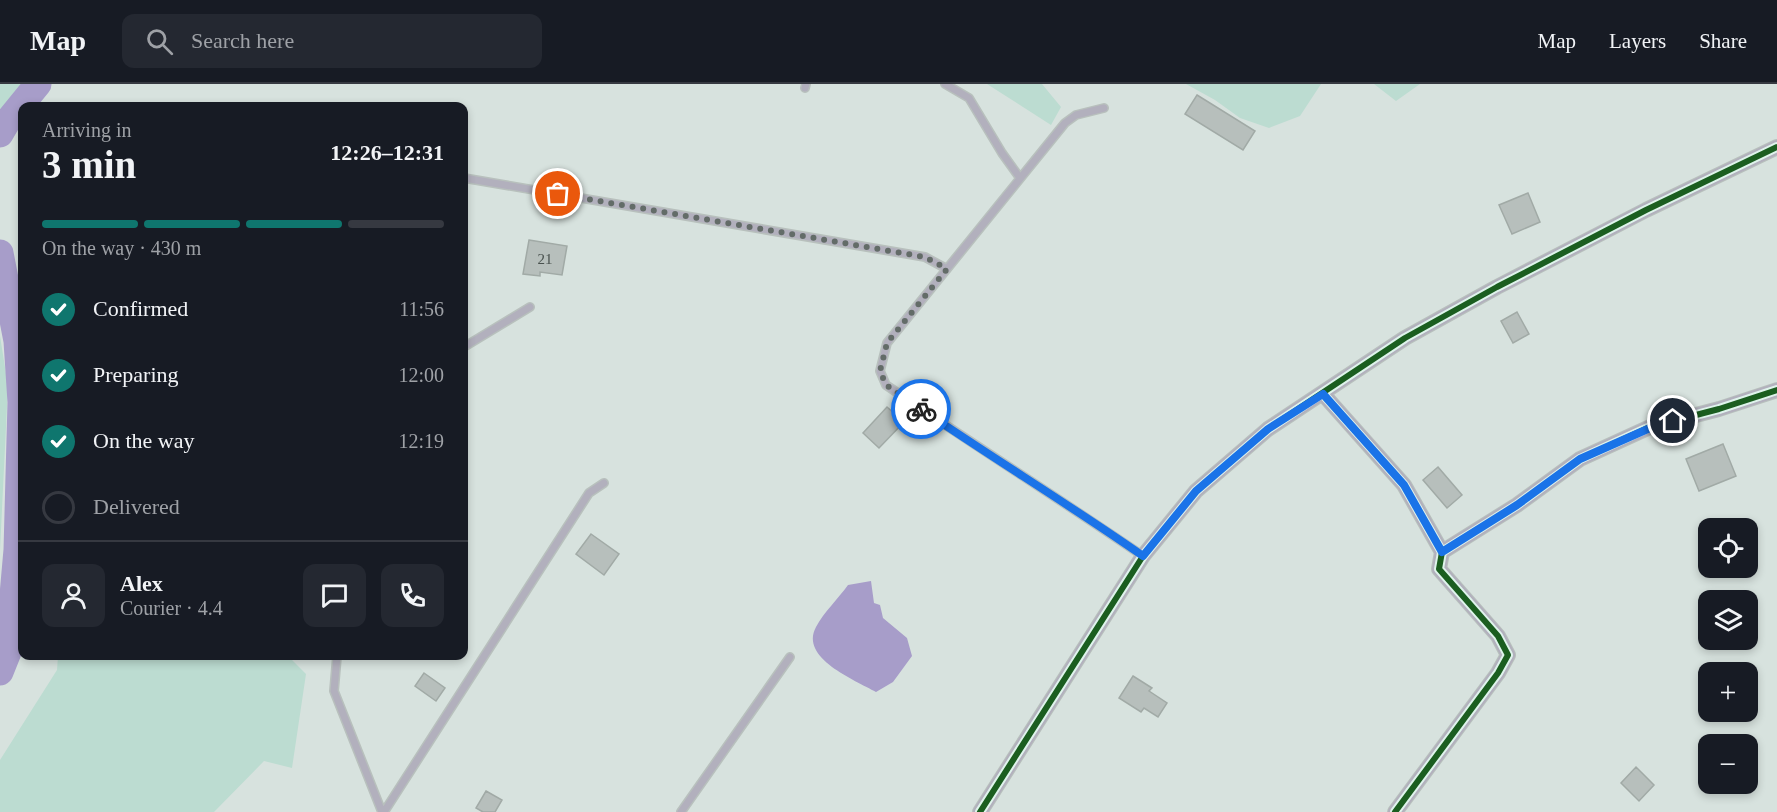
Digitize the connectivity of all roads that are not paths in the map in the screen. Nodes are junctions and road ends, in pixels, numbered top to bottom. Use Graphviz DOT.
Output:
graph roads {
  1 [pos="945,84"];
  2 [pos="1104,108"];
  3 [pos="1777,147"];
  4 [pos="1020,178"];
  5 [pos="468,179"];
  6 [pos="947,269"];
  7 [pos="530,307"];
  8 [pos="468,345"];
  9 [pos="1777,390"];
  10 [pos="1323,394"];
  11 [pos="604,483"];
  12 [pos="1442,552"];
  13 [pos="1143,556"];
  14 [pos="790,657"];
  15 [pos="337,660"];
  16 [pos="383,812"];
  17 [pos="681,812"];
  18 [pos="980,812"];
  19 [pos="1395,812"];
  1 -- 4 [label="lane"];
  2 -- 4 [label="lane"];
  3 -- 10 [label="street"];
  4 -- 6 [label="lane"];
  5 -- 6 [label="lane"];
  6 -- 13 [label="lane"];
  7 -- 8 [label="lane"];
  9 -- 12 [label="street"];
  10 -- 12 [label="street"];
  10 -- 13 [label="street"];
  11 -- 16 [label="lane"];
  12 -- 19 [label="street"];
  13 -- 18 [label="street"];
  14 -- 17 [label="lane"];
  15 -- 16 [label="lane"];
}
